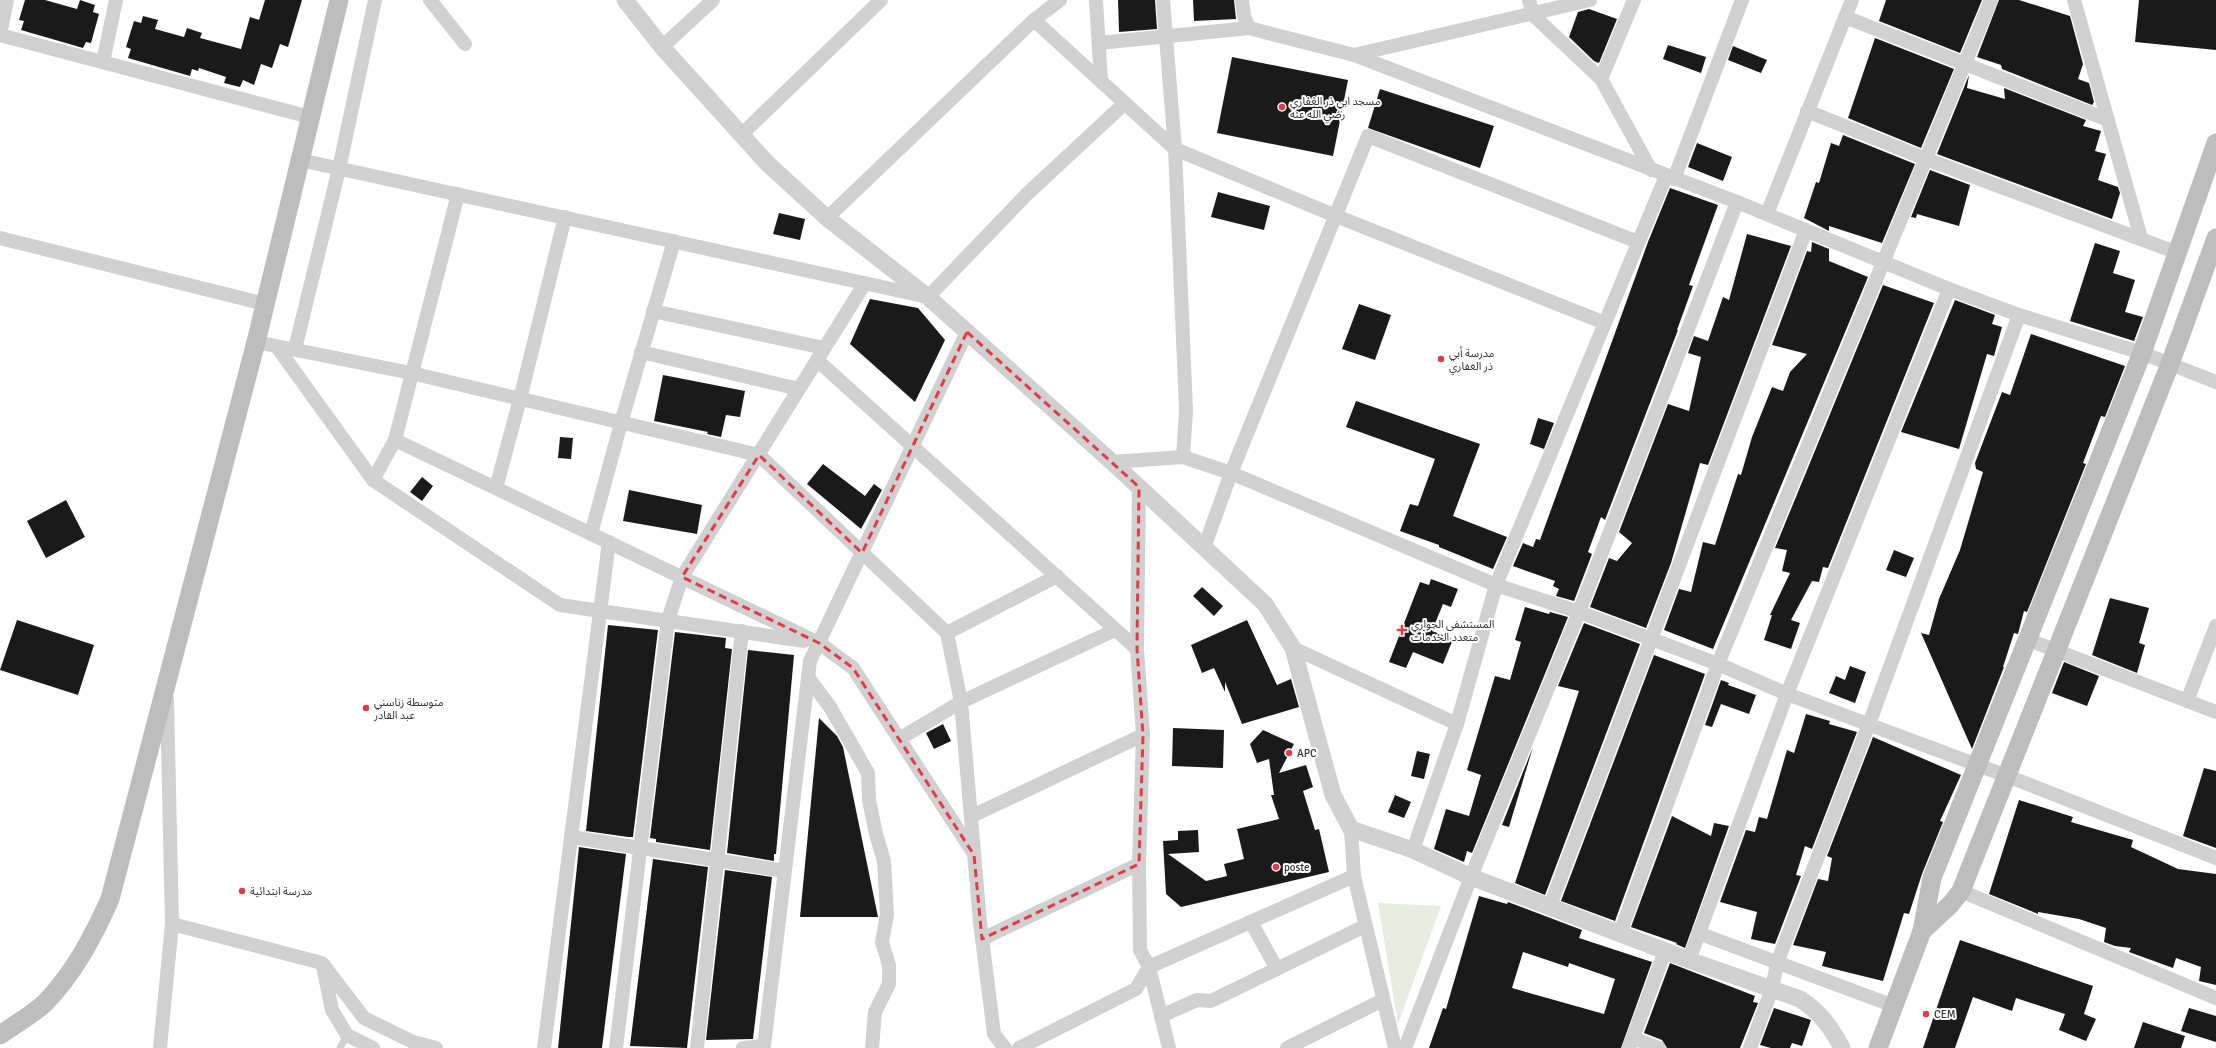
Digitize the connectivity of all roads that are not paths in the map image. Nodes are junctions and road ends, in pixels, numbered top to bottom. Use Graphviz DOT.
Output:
graph roads {
  1 [pos="7,0"];
  2 [pos="116,0"];
  3 [pos="339,0"];
  4 [pos="376,0"];
  5 [pos="430,0"];
  6 [pos="625,0"];
  7 [pos="713,0"];
  8 [pos="881,0"];
  9 [pos="1060,0"];
  10 [pos="1096,0"];
  11 [pos="1163,0"];
  12 [pos="1242,0"];
  13 [pos="1529,0"];
  14 [pos="1590,0"];
  15 [pos="1634,0"];
  16 [pos="1742,0"];
  17 [pos="1852,0"];
  18 [pos="1990,0"];
  19 [pos="2074,0"];
  20 [pos="1533,15"];
  21 [pos="1845,17"];
  22 [pos="1034,20"];
  23 [pos="1249,28"];
  24 [pos="0,35"];
  25 [pos="1166,38"];
  26 [pos="1099,43"];
  27 [pos="466,44"];
  28 [pos="662,47"];
  29 [pos="1354,55"];
  30 [pos="103,62"];
  31 [pos="1965,62"];
  32 [pos="1601,79"];
  33 [pos="1101,81"];
  34 [pos="1125,103"];
  35 [pos="1807,111"];
  36 [pos="310,117"];
  37 [pos="2108,120"];
  38 [pos="741,134"];
  39 [pos="2216,143"];
  40 [pos="1175,149"];
  41 [pos="1926,159"];
  42 [pos="300,160"];
  43 [pos="339,169"];
  44 [pos="1651,170"];
  45 [pos="1670,177"];
  46 [pos="458,194"];
  47 [pos="1737,202"];
  48 [pos="1767,214"];
  49 [pos="1336,216"];
  50 [pos="565,217"];
  51 [pos="827,218"];
  52 [pos="1806,230"];
  53 [pos="0,238"];
  54 [pos="2141,238"];
  55 [pos="2216,238"];
  56 [pos="674,241"];
  57 [pos="1638,242"];
  58 [pos="2178,253"];
  59 [pos="1884,263"];
  60 [pos="866,283"];
  61 [pos="1949,289"];
  62 [pos="928,297"];
  63 [pos="265,304"];
  64 [pos="653,311"];
  65 [pos="2019,315"];
  66 [pos="1605,323"];
  67 [pos="967,332"];
  68 [pos="256,342"];
  69 [pos="277,347"];
  70 [pos="824,348"];
  71 [pos="295,349"];
  72 [pos="641,352"];
  73 [pos="2142,353"];
  74 [pos="817,360"];
  75 [pos="2170,364"];
  76 [pos="412,374"];
  77 [pos="2216,382"];
  78 [pos="799,389"];
  79 [pos="520,399"];
  80 [pos="621,423"];
  81 [pos="395,440"];
  82 [pos="913,446"];
  83 [pos="759,455"];
  84 [pos="1183,457"];
  85 [pos="1112,462"];
  86 [pos="1231,473"];
  87 [pos="373,480"];
  88 [pos="1139,487"];
  89 [pos="496,488"];
  90 [pos="591,534"];
  91 [pos="609,542"];
  92 [pos="1204,548"];
  93 [pos="862,553"];
  94 [pos="1057,576"];
  95 [pos="682,577"];
  96 [pos="1496,585"];
  97 [pos="600,610"];
  98 [pos="1579,612"];
  99 [pos="668,620"];
  100 [pos="2216,626"];
  101 [pos="1116,630"];
  102 [pos="742,632"];
  103 [pos="947,633"];
  104 [pos="1650,639"];
  105 [pos="2029,640"];
  106 [pos="818,643"];
  107 [pos="1293,648"];
  108 [pos="1137,649"];
  109 [pos="2056,650"];
  110 [pos="1718,664"];
  111 [pos="808,677"];
  112 [pos="167,684"];
  113 [pos="1787,694"];
  114 [pos="2187,701"];
  115 [pos="961,702"];
  116 [pos="2216,712"];
  117 [pos="1457,724"];
  118 [pos="1869,724"];
  119 [pos="1143,735"];
  120 [pos="899,739"];
  121 [pos="1978,765"];
  122 [pos="2007,776"];
  123 [pos="972,816"];
  124 [pos="1351,828"];
  125 [pos="571,837"];
  126 [pos="641,848"];
  127 [pos="1413,850"];
  128 [pos="974,854"];
  129 [pos="2216,858"];
  130 [pos="716,860"];
  131 [pos="1139,864"];
  132 [pos="785,871"];
  133 [pos="1354,876"];
  134 [pos="1471,877"];
  135 [pos="1961,892"];
  136 [pos="1550,906"];
  137 [pos="1251,922"];
  138 [pos="172,924"];
  139 [pos="1366,926"];
  140 [pos="1922,931"];
  141 [pos="1698,932"];
  142 [pos="1620,933"];
  143 [pos="982,939"];
  144 [pos="1665,951"];
  145 [pos="1689,960"];
  146 [pos="322,963"];
  147 [pos="1777,963"];
  148 [pos="1149,967"];
  149 [pos="1277,970"];
  150 [pos="1772,989"];
  151 [pos="2216,998"];
  152 [pos="1383,1000"];
  153 [pos="1894,1006"];
  154 [pos="1161,1016"];
  155 [pos="0,1035"];
  156 [pos="347,1035"];
  157 [pos="1631,1043"];
  158 [pos="160,1048"];
  159 [pos="340,1048"];
  160 [pos="373,1048"];
  161 [pos="436,1048"];
  162 [pos="544,1048"];
  163 [pos="616,1048"];
  164 [pos="697,1048"];
  165 [pos="743,1048"];
  166 [pos="872,1048"];
  167 [pos="1005,1048"];
  168 [pos="1019,1048"];
  169 [pos="1169,1048"];
  170 [pos="1288,1048"];
  171 [pos="1395,1048"];
  172 [pos="1405,1048"];
  173 [pos="1659,1048"];
  174 [pos="1750,1048"];
  175 [pos="1842,1048"];
  176 [pos="1878,1048"];
  1 -- 24 [label="street"];
  2 -- 30 [label="street"];
  3 -- 36 [label="main road"];
  4 -- 43 [label="street"];
  5 -- 27 [label="street"];
  6 -- 28 [label="street"];
  7 -- 28 [label="street"];
  8 -- 38 [label="street"];
  9 -- 22 [label="street"];
  10 -- 26 [label="street"];
  11 -- 25 [label="street"];
  12 -- 23 [label="street"];
  13 -- 20 [label="street"];
  14 -- 20 [label="street"];
  15 -- 32 [label="street"];
  16 -- 45 [label="street"];
  17 -- 21 [label="street"];
  18 -- 31 [label="street"];
  19 -- 37 [label="street"];
  20 -- 29 [label="street"];
  20 -- 32 [label="street"];
  21 -- 31 [label="street"];
  21 -- 35 [label="street"];
  22 -- 33 [label="street"];
  22 -- 51 [label="street"];
  23 -- 25 [label="street"];
  23 -- 29 [label="street"];
  24 -- 30 [label="street"];
  25 -- 26 [label="street"];
  25 -- 40 [label="street"];
  26 -- 33 [label="street"];
  28 -- 38 [label="street"];
  29 -- 44 [label="street"];
  30 -- 36 [label="street"];
  31 -- 37 [label="street"];
  31 -- 41 [label="street"];
  32 -- 44 [label="street"];
  33 -- 34 [label="street"];
  34 -- 40 [label="street"];
  34 -- 62 [label="street"];
  35 -- 41 [label="street"];
  35 -- 48 [label="street"];
  36 -- 42 [label="main road"];
  37 -- 54 [label="street"];
  38 -- 51 [label="street"];
  39 -- 58 [label="main road"];
  40 -- 49 [label="street"];
  40 -- 84 [label="street"];
  41 -- 54 [label="street"];
  41 -- 59 [label="street"];
  42 -- 43 [label="street"];
  42 -- 63 [label="main road"];
  43 -- 46 [label="street"];
  43 -- 71 [label="street"];
  44 -- 45 [label="street"];
  45 -- 47 [label="street"];
  45 -- 57 [label="street"];
  46 -- 50 [label="street"];
  46 -- 76 [label="street"];
  47 -- 48 [label="street"];
  47 -- 98 [label="street"];
  48 -- 52 [label="street"];
  49 -- 57 [label="street"];
  49 -- 66 [label="street"];
  49 -- 86 [label="street"];
  50 -- 56 [label="street"];
  50 -- 79 [label="street"];
  51 -- 62 [label="street"];
  52 -- 59 [label="street"];
  52 -- 104 [label="street"];
  53 -- 63 [label="street"];
  54 -- 58 [label="street"];
  55 -- 75 [label="main road"];
  56 -- 60 [label="street"];
  56 -- 64 [label="street"];
  57 -- 66 [label="street"];
  58 -- 73 [label="main road"];
  59 -- 61 [label="street"];
  59 -- 110 [label="street"];
  60 -- 62 [label="street"];
  60 -- 70 [label="street"];
  61 -- 65 [label="street"];
  61 -- 113 [label="street"];
  62 -- 67 [label="street"];
  63 -- 68 [label="main road"];
  64 -- 70 [label="street"];
  64 -- 72 [label="street"];
  65 -- 73 [label="street"];
  65 -- 118 [label="street"];
  66 -- 96 [label="street"];
  67 -- 82 [label="street"];
  67 -- 85 [label="street"];
  68 -- 69 [label="street"];
  68 -- 112 [label="main road"];
  69 -- 71 [label="street"];
  69 -- 87 [label="street"];
  70 -- 74 [label="street"];
  71 -- 76 [label="street"];
  72 -- 78 [label="street"];
  72 -- 80 [label="street"];
  73 -- 75 [label="street"];
  73 -- 105 [label="main road"];
  74 -- 78 [label="street"];
  74 -- 82 [label="street"];
  75 -- 77 [label="street"];
  75 -- 109 [label="main road"];
  76 -- 79 [label="street"];
  76 -- 81 [label="street"];
  78 -- 83 [label="street"];
  79 -- 80 [label="street"];
  79 -- 89 [label="street"];
  80 -- 83 [label="street"];
  80 -- 90 [label="street"];
  81 -- 87 [label="street"];
  81 -- 89 [label="street"];
  82 -- 93 [label="street"];
  82 -- 94 [label="street"];
  83 -- 93 [label="street"];
  83 -- 95 [label="street"];
  84 -- 85 [label="street"];
  84 -- 86 [label="street"];
  85 -- 88 [label="street"];
  86 -- 92 [label="street"];
  86 -- 96 [label="street"];
  87 -- 97 [label="street"];
  88 -- 92 [label="street"];
  88 -- 108 [label="street"];
  89 -- 90 [label="street"];
  90 -- 91 [label="street"];
  91 -- 95 [label="street"];
  91 -- 97 [label="street"];
  92 -- 107 [label="street"];
  93 -- 103 [label="street"];
  93 -- 106 [label="street"];
  94 -- 101 [label="street"];
  94 -- 103 [label="street"];
  95 -- 99 [label="street"];
  95 -- 106 [label="street"];
  96 -- 98 [label="street"];
  96 -- 117 [label="street"];
  97 -- 99 [label="street"];
  97 -- 125 [label="street"];
  98 -- 104 [label="street"];
  98 -- 134 [label="street"];
  99 -- 102 [label="street"];
  99 -- 126 [label="street"];
  100 -- 114 [label="street"];
  101 -- 108 [label="street"];
  101 -- 115 [label="street"];
  102 -- 106 [label="street"];
  102 -- 130 [label="street"];
  103 -- 115 [label="street"];
  104 -- 110 [label="street"];
  104 -- 136 [label="street"];
  105 -- 109 [label="street"];
  105 -- 121 [label="main road"];
  106 -- 111 [label="street"];
  106 -- 120 [label="street"];
  107 -- 117 [label="street"];
  107 -- 124 [label="street"];
  108 -- 119 [label="street"];
  109 -- 114 [label="street"];
  109 -- 122 [label="main road"];
  110 -- 113 [label="street"];
  110 -- 142 [label="street"];
  111 -- 132 [label="street"];
  111 -- 166 [label="street"];
  112 -- 138 [label="street"];
  112 -- 155 [label="main road"];
  113 -- 118 [label="street"];
  113 -- 141 [label="street"];
  114 -- 116 [label="street"];
  115 -- 120 [label="street"];
  115 -- 123 [label="street"];
  117 -- 127 [label="street"];
  118 -- 121 [label="street"];
  118 -- 147 [label="street"];
  119 -- 123 [label="street"];
  119 -- 131 [label="street"];
  120 -- 128 [label="street"];
  121 -- 122 [label="street"];
  121 -- 140 [label="main road"];
  122 -- 129 [label="street"];
  122 -- 135 [label="main road"];
  123 -- 128 [label="street"];
  124 -- 127 [label="street"];
  124 -- 133 [label="street"];
  125 -- 126 [label="street"];
  125 -- 162 [label="street"];
  126 -- 130 [label="street"];
  126 -- 163 [label="street"];
  127 -- 134 [label="street"];
  128 -- 143 [label="street"];
  130 -- 132 [label="street"];
  130 -- 164 [label="street"];
  131 -- 143 [label="street"];
  131 -- 148 [label="street"];
  132 -- 165 [label="street"];
  133 -- 137 [label="street"];
  133 -- 139 [label="street"];
  134 -- 136 [label="street"];
  134 -- 172 [label="street"];
  135 -- 140 [label="main road"];
  135 -- 151 [label="street"];
  136 -- 142 [label="street"];
  137 -- 148 [label="street"];
  137 -- 149 [label="street"];
  138 -- 146 [label="street"];
  138 -- 158 [label="street"];
  139 -- 149 [label="street"];
  139 -- 152 [label="street"];
  140 -- 153 [label="main road"];
  141 -- 145 [label="street"];
  141 -- 147 [label="street"];
  142 -- 144 [label="street"];
  143 -- 167 [label="street"];
  144 -- 145 [label="street"];
  144 -- 157 [label="street"];
  145 -- 150 [label="street"];
  146 -- 156 [label="street"];
  146 -- 161 [label="street"];
  147 -- 150 [label="street"];
  147 -- 153 [label="street"];
  148 -- 154 [label="street"];
  148 -- 168 [label="street"];
  149 -- 154 [label="street"];
  150 -- 174 [label="street"];
  150 -- 175 [label="street"];
  152 -- 170 [label="street"];
  152 -- 171 [label="street"];
  153 -- 176 [label="main road"];
  154 -- 169 [label="street"];
  156 -- 159 [label="lane"];
  156 -- 160 [label="street"];
  157 -- 173 [label="street"];
}
